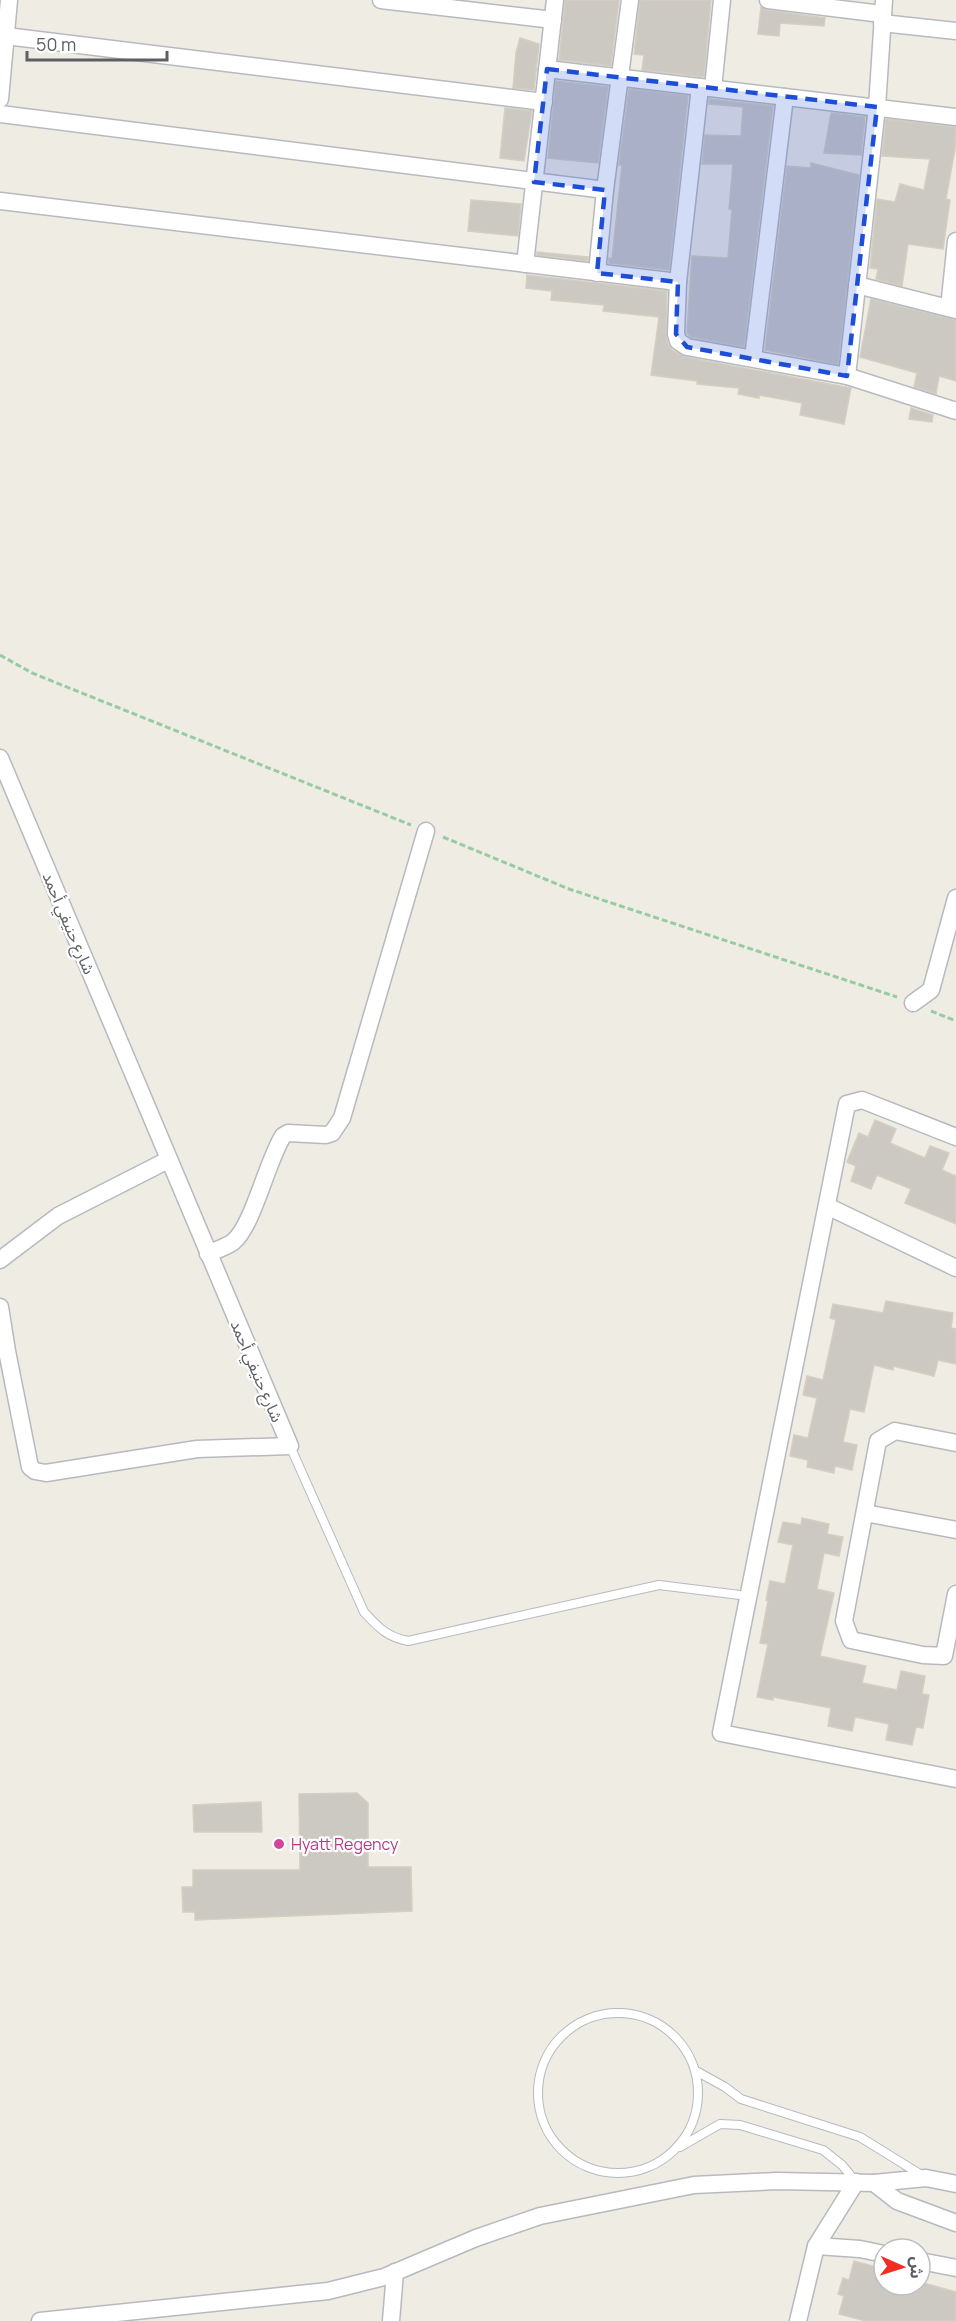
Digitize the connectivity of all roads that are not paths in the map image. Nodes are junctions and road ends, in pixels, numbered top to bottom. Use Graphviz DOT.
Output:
graph roads {
  1 [pos="9,0"];
  2 [pos="381,0"];
  3 [pos="555,0"];
  4 [pos="630,0"];
  5 [pos="722,0"];
  6 [pos="768,0"];
  7 [pos="486,6"];
  8 [pos="882,12"];
  9 [pos="553,20"];
  10 [pos="956,31"];
  11 [pos="6,36"];
  12 [pos="548,69"];
  13 [pos="620,78"];
  14 [pos="706,88"];
  15 [pos="785,97"];
  16 [pos="0,99"];
  17 [pos="543,102"];
  18 [pos="877,107"];
  19 [pos="0,114"];
  20 [pos="956,117"];
  21 [pos="534,182"];
  22 [pos="605,190"];
  23 [pos="0,201"];
  24 [pos="956,241"];
  25 [pos="525,264"];
  26 [pos="597,273"];
  27 [pos="678,282"];
  28 [pos="857,285"];
  29 [pos="952,309"];
  30 [pos="753,358"];
  31 [pos="847,376"];
  32 [pos="956,411"];
  33 [pos="0,758"];
  34 [pos="426,831"];
  35 [pos="956,898"];
  36 [pos="913,1003"];
  37 [pos="956,1137"];
  38 [pos="168,1160"];
  39 [pos="827,1206"];
  40 [pos="208,1254"];
  41 [pos="0,1260"];
  42 [pos="956,1268"];
  43 [pos="0,1307"];
  44 [pos="956,1443"];
  45 [pos="290,1446"];
  46 [pos="865,1513"];
  47 [pos="956,1530"];
  48 [pos="956,1594"];
  49 [pos="748,1596"];
  50 [pos="956,1779"];
  51 [pos="696,2071"];
  52 [pos="677,2149"];
  53 [pos="926,2178"];
  54 [pos="856,2182"];
  55 [pos="874,2183"];
  56 [pos="956,2184"];
  57 [pos="956,2223"];
  58 [pos="816,2246"];
  59 [pos="872,2252"];
  60 [pos="932,2263"];
  61 [pos="956,2268"];
  62 [pos="395,2272"];
  63 [pos="40,2321"];
  64 [pos="391,2321"];
  65 [pos="798,2321"];
  1 -- 11 [label="street"];
  2 -- 7 [label="street"];
  3 -- 9 [label="street"];
  4 -- 13 [label="street"];
  5 -- 14 [label="street"];
  6 -- 8 [label="street"];
  7 -- 9 [label="street"];
  8 -- 10 [label="street"];
  8 -- 18 [label="street"];
  9 -- 12 [label="street"];
  11 -- 16 [label="street"];
  11 -- 17 [label="street"];
  12 -- 13 [label="street"];
  12 -- 17 [label="street"];
  13 -- 14 [label="street"];
  13 -- 22 [label="street"];
  14 -- 15 [label="street"];
  14 -- 27 [label="street"];
  15 -- 18 [label="street"];
  15 -- 30 [label="street"];
  17 -- 21 [label="street"];
  18 -- 20 [label="street"];
  18 -- 28 [label="street"];
  19 -- 21 [label="street"];
  21 -- 22 [label="street"];
  21 -- 25 [label="street"];
  22 -- 26 [label="street"];
  23 -- 25 [label="street"];
  24 -- 29 [label="street"];
  25 -- 26 [label="street"];
  26 -- 27 [label="street"];
  27 -- 30 [label="street"];
  28 -- 29 [label="street"];
  28 -- 31 [label="street"];
  30 -- 31 [label="street"];
  31 -- 32 [label="street"];
  33 -- 38 [label="street, شارع حنيفي أحمد"];
  34 -- 40 [label="street"];
  35 -- 36 [label="street"];
  37 -- 39 [label="street"];
  38 -- 40 [label="street, شارع حنيفي أحمد"];
  38 -- 41 [label="street"];
  39 -- 42 [label="street"];
  39 -- 49 [label="street"];
  40 -- 45 [label="street, شارع حنيفي أحمد"];
  43 -- 45 [label="street"];
  44 -- 46 [label="street"];
  45 -- 49 [label="lane, شارع حنيفي أحمد"];
  46 -- 47 [label="street"];
  46 -- 48 [label="street"];
  49 -- 50 [label="street"];
  51 -- 52 [label="lane"];
  51 -- 52 [label="lane"];
  51 -- 53 [label="lane"];
  52 -- 54 [label="lane"];
  53 -- 55 [label="street"];
  53 -- 56 [label="street"];
  54 -- 55 [label="street"];
  54 -- 58 [label="street"];
  54 -- 62 [label="street"];
  55 -- 57 [label="street"];
  58 -- 59 [label="street"];
  58 -- 65 [label="street"];
  60 -- 61 [label="street"];
  62 -- 63 [label="street"];
  62 -- 64 [label="street"];
}
